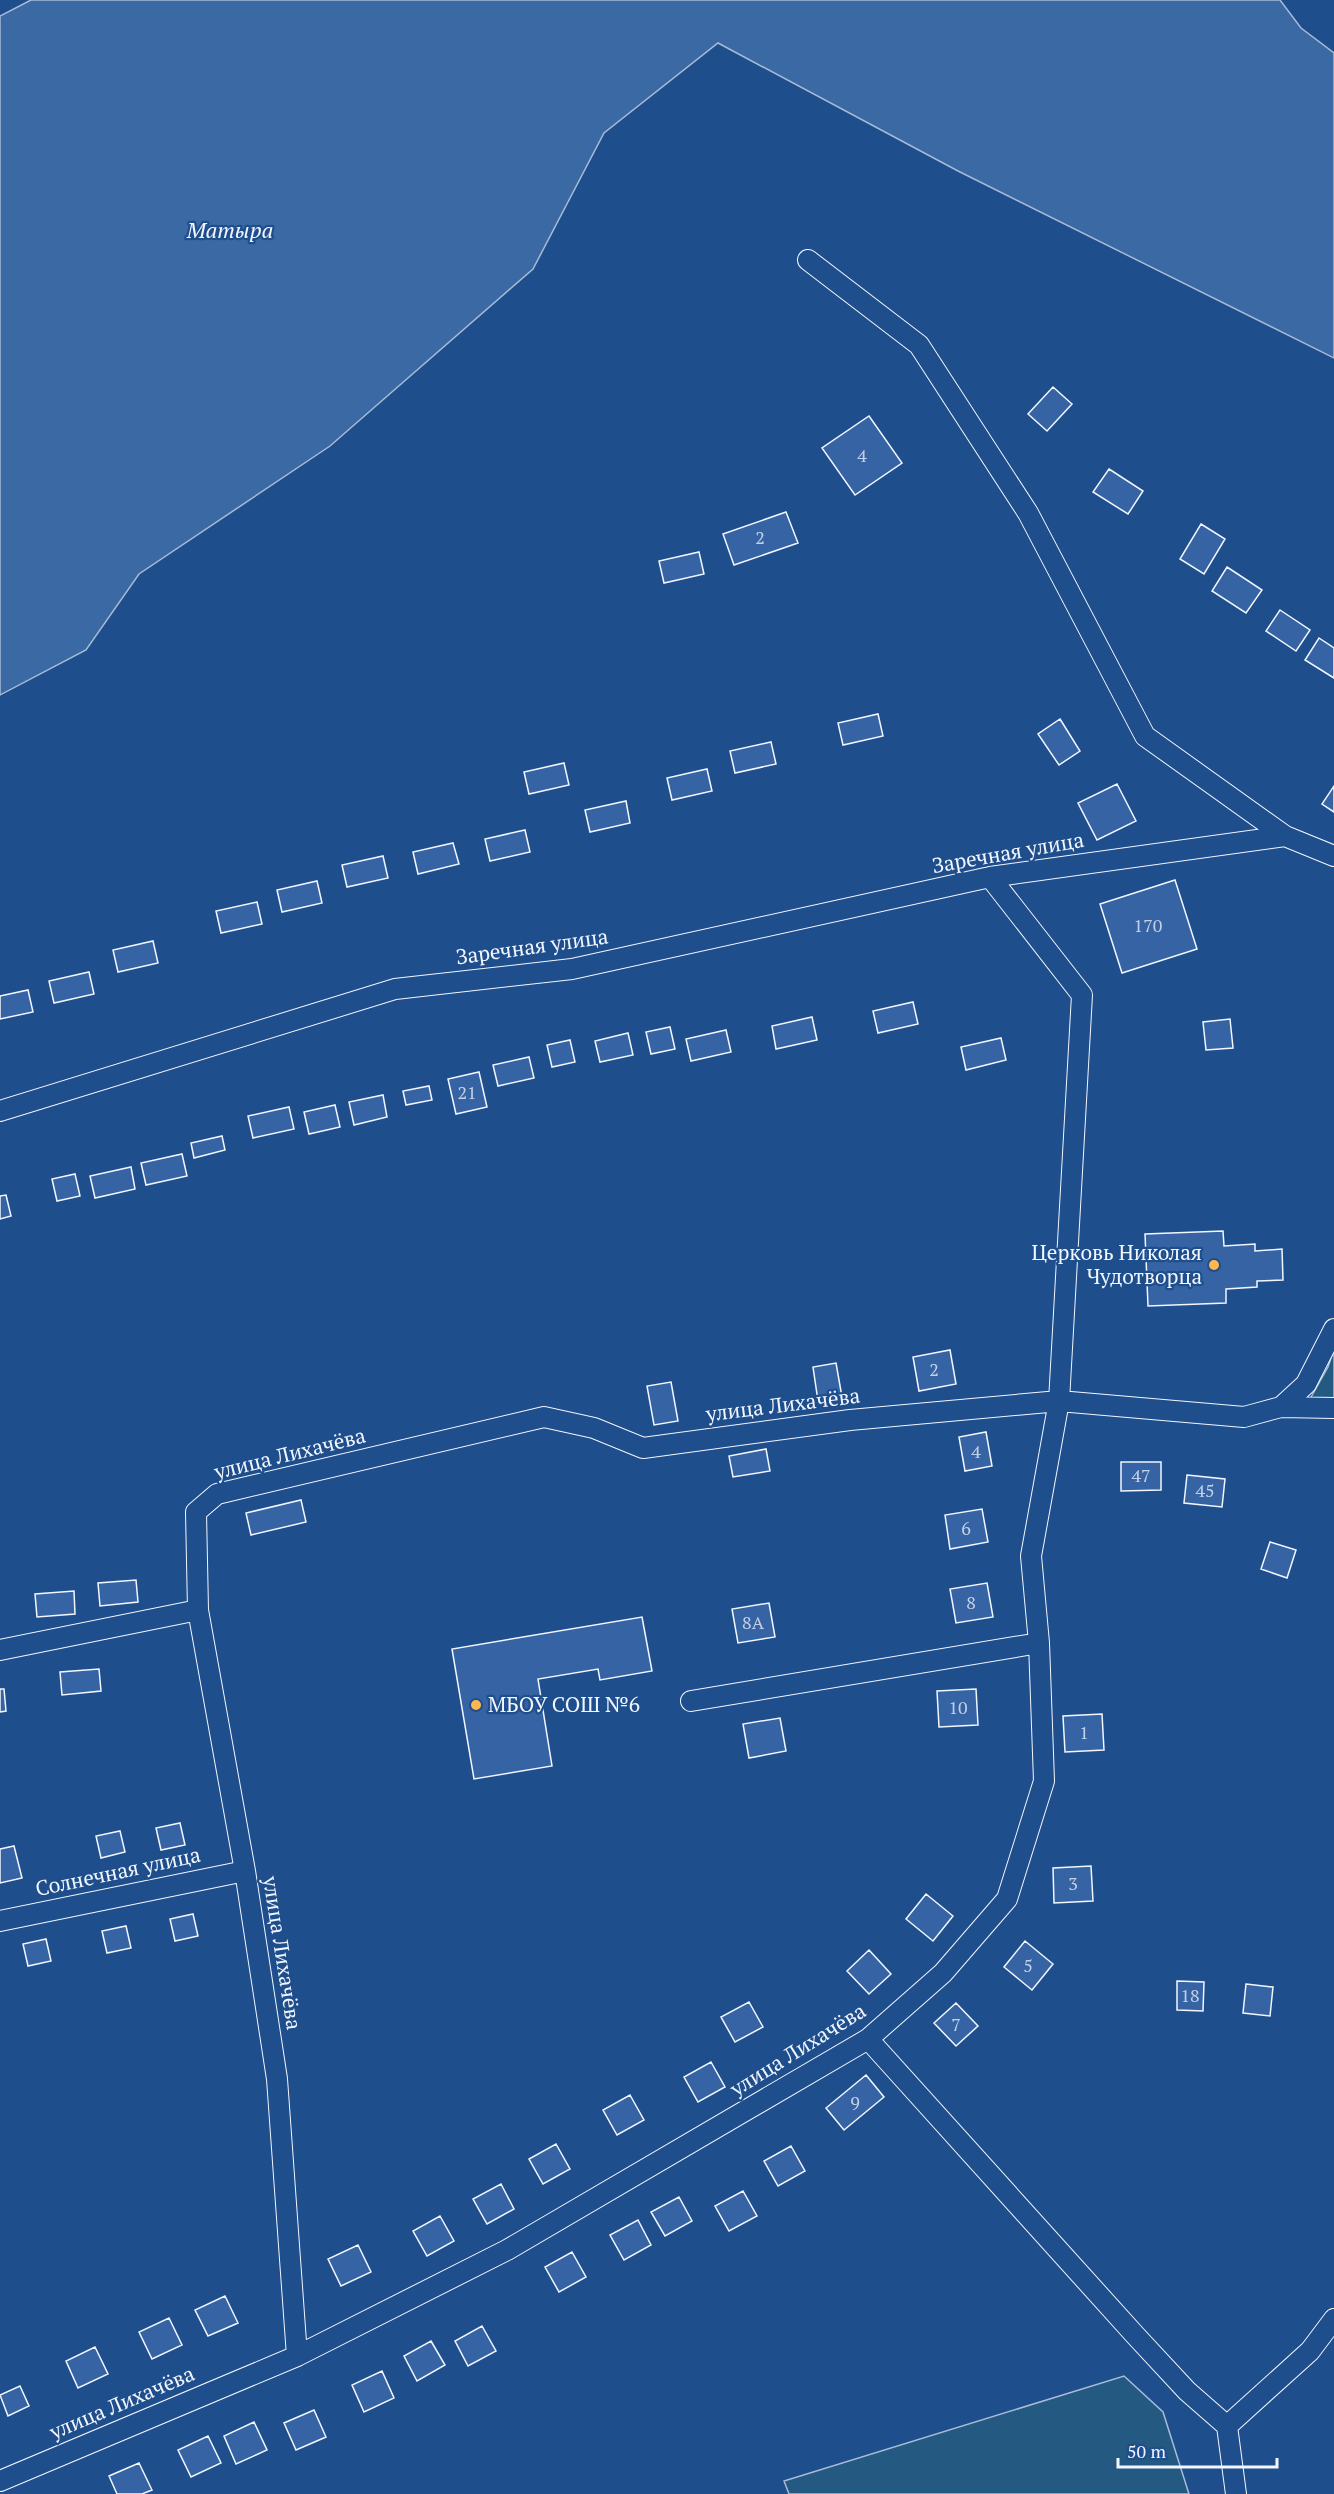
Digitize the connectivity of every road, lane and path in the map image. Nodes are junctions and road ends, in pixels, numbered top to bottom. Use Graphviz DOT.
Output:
graph roads {
  1 [pos="808,260"];
  2 [pos="1285,836"];
  3 [pos="1334,856"];
  4 [pos="990,877"];
  5 [pos="0,1111"];
  6 [pos="1334,1329"];
  7 [pos="1059,1401"];
  8 [pos="1281,1407"];
  9 [pos="1334,1408"];
  10 [pos="198,1610"];
  11 [pos="1039,1643"];
  12 [pos="0,1650"];
  13 [pos="691,1701"];
  14 [pos="245,1871"];
  15 [pos="0,1921"];
  16 [pos="868,2039"];
  17 [pos="1334,2319"];
  18 [pos="297,2356"];
  19 [pos="1227,2426"];
  20 [pos="0,2481"];
  21 [pos="1236,2494"];
  1 -- 2 [label="street"];
  2 -- 3 [label="street"];
  2 -- 4 [label="street, Заречная улица"];
  4 -- 5 [label="street, Заречная улица"];
  4 -- 7 [label="street, улица Лихачёва"];
  6 -- 8 [label="street, улица Лихачёва"];
  7 -- 8 [label="street, улица Лихачёва"];
  7 -- 10 [label="street, улица Лихачёва"];
  7 -- 11 [label="street, улица Лихачёва"];
  8 -- 9 [label="street"];
  10 -- 12 [label="street"];
  10 -- 14 [label="street, улица Лихачёва"];
  11 -- 13 [label="street"];
  11 -- 16 [label="street, улица Лихачёва"];
  14 -- 15 [label="street, Солнечная улица"];
  14 -- 18 [label="street, улица Лихачёва"];
  16 -- 18 [label="street, улица Лихачёва"];
  16 -- 19 [label="street"];
  17 -- 19 [label="street"];
  18 -- 20 [label="street, улица Лихачёва"];
  19 -- 21 [label="street"];
}
